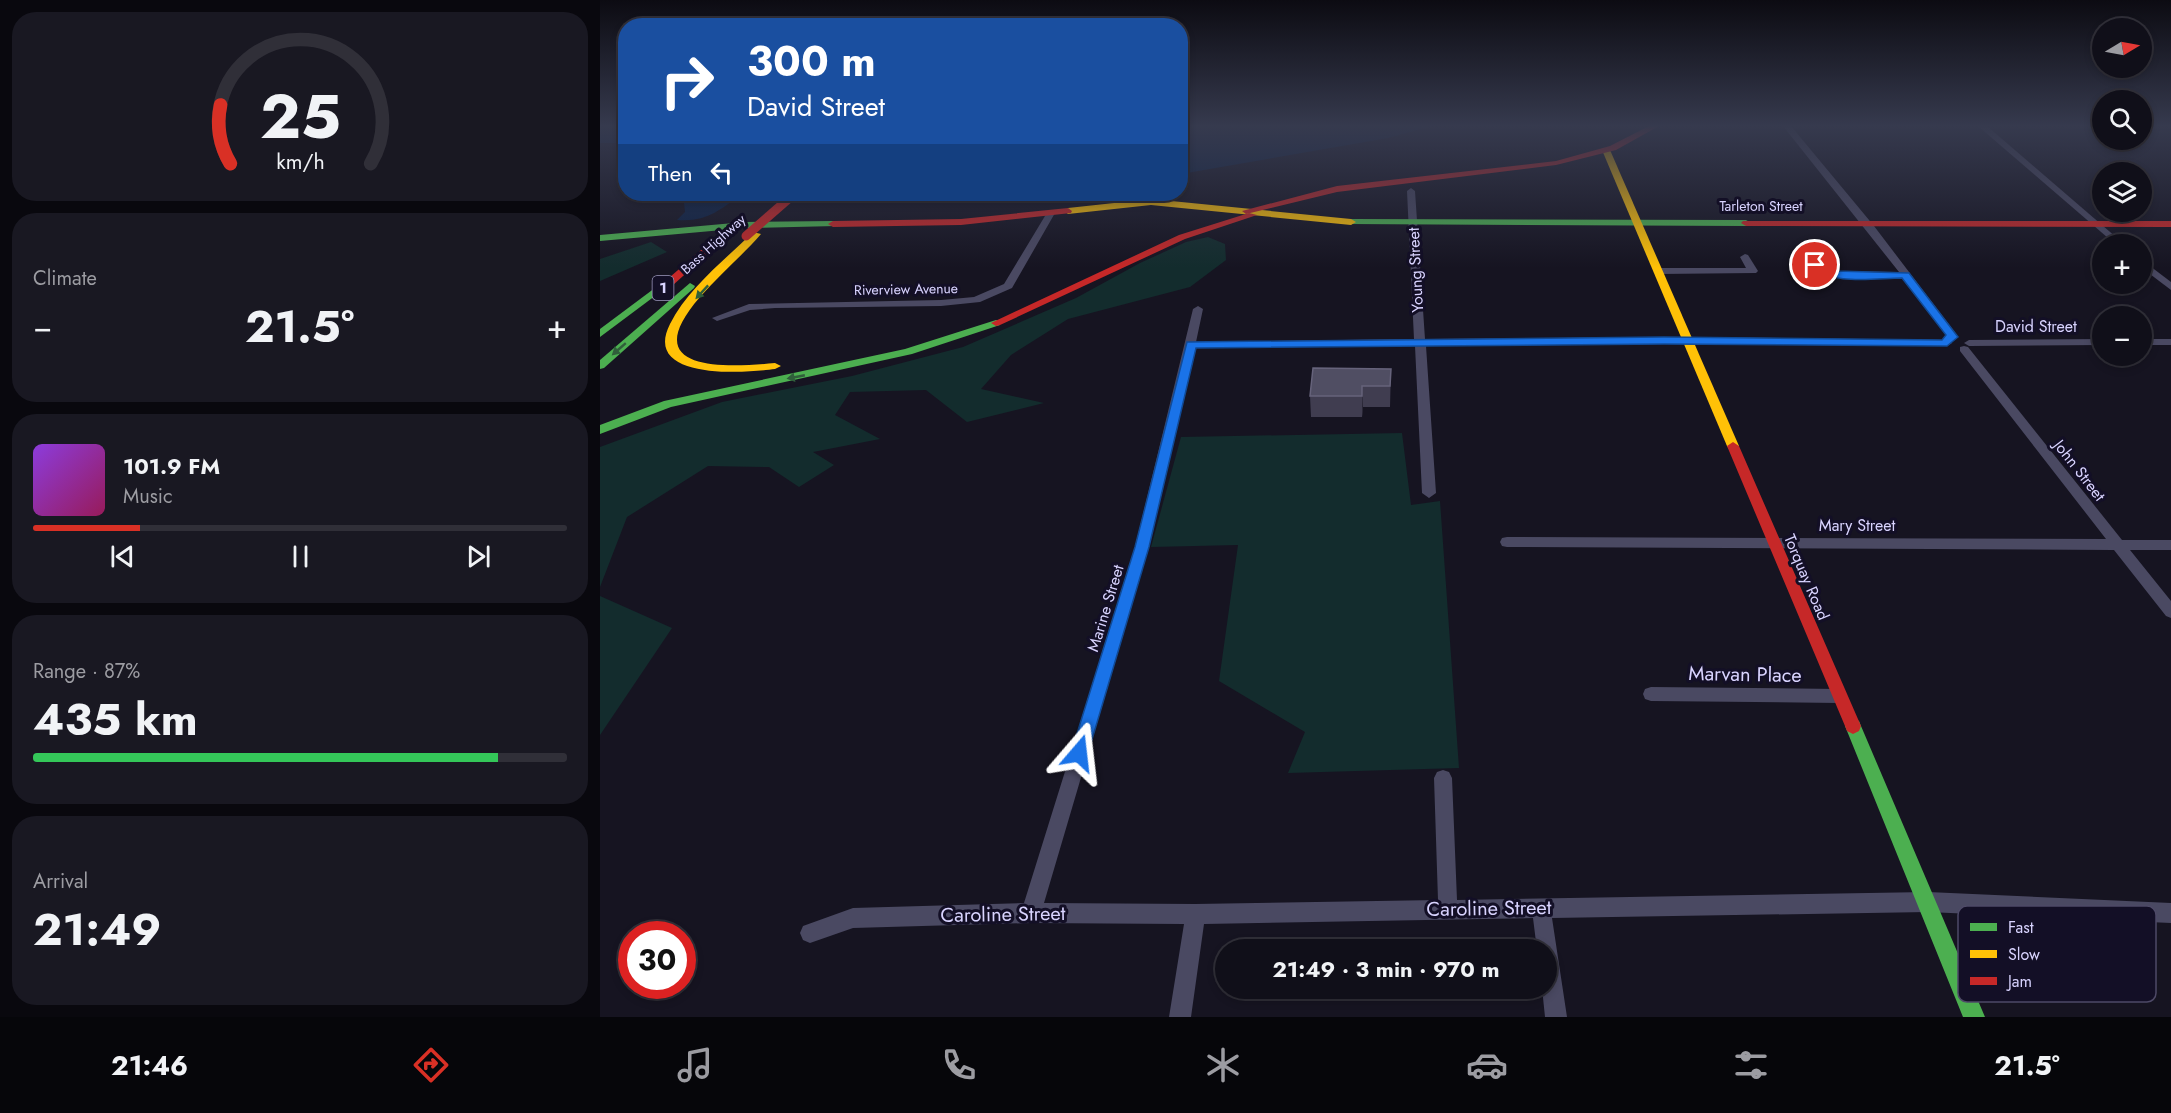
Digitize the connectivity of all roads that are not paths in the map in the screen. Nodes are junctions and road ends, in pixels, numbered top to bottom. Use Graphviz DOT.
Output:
graph roads {
  1 [pos="1473,173"];
  2 [pos="1616,173"];
  3 [pos="1827,173"];
  4 [pos="2037,173"];
  5 [pos="1411,191"];
  6 [pos="784,201"];
  7 [pos="1117,205"];
  8 [pos="1165,207"];
  9 [pos="1051,213"];
  10 [pos="1247,214"];
  11 [pos="1351,222"];
  12 [pos="1311,223"];
  13 [pos="1413,223"];
  14 [pos="1638,223"];
  15 [pos="1868,223"];
  16 [pos="2096,224"];
  17 [pos="2171,224"];
  18 [pos="1220,226"];
  19 [pos="749,227"];
  20 [pos="2108,234"];
  21 [pos="600,239"];
  22 [pos="1160,243"];
  23 [pos="1745,257"];
  24 [pos="1134,258"];
  25 [pos="1811,259"];
  26 [pos="1659,271"];
  27 [pos="2152,272"];
  28 [pos="678,274"];
  29 [pos="1905,275"];
  30 [pos="2171,288"];
  31 [pos="1070,289"];
  32 [pos="1198,309"];
  33 [pos="717,318"];
  34 [pos="600,334"];
  35 [pos="1687,340"];
  36 [pos="1950,340"];
  37 [pos="1419,342"];
  38 [pos="2092,342"];
  39 [pos="2152,342"];
  40 [pos="2171,342"];
  41 [pos="600,344"];
  42 [pos="1191,345"];
  43 [pos="1966,346"];
  44 [pos="600,366"];
  45 [pos="600,430"];
  46 [pos="1429,493"];
  47 [pos="1507,542"];
  48 [pos="1775,543"];
  49 [pos="2118,544"];
  50 [pos="2171,545"];
  51 [pos="2171,612"];
  52 [pos="1651,694"];
  53 [pos="1839,696"];
  54 [pos="1443,778"];
  55 [pos="1928,902"];
  56 [pos="2009,906"];
  57 [pos="1541,907"];
  58 [pos="1448,908"];
  59 [pos="1031,913"];
  60 [pos="1195,914"];
  61 [pos="810,933"];
  62 [pos="1958,977"];
  63 [pos="1968,1002"];
  64 [pos="1180,1017"];
  65 [pos="1556,1017"];
  66 [pos="1974,1017"];
  1 -- 10 [label="main road"];
  2 -- 14 [label="main road, Torquay Road"];
  3 -- 15 [label="street"];
  4 -- 16 [label="street"];
  5 -- 13 [label="street, Young Street"];
  6 -- 19 [label="main road, bridge"];
  7 -- 8 [label="main road, Tarleton Street"];
  7 -- 9 [label="main road, Tarleton Street"];
  7 -- 10 [label="main road, Tarleton Street"];
  8 -- 10 [label="main road, Tarleton Street"];
  8 -- 22 [label="main road"];
  9 -- 19 [label="main road, Tarleton Street"];
  9 -- 33 [label="street, Riverview Avenue"];
  10 -- 11 [label="main road, Tarleton Street"];
  10 -- 12 [label="main road, Tarleton Street"];
  10 -- 18 [label="main road"];
  10 -- 22 [label="main road"];
  11 -- 12 [label="main road, Tarleton Street"];
  11 -- 13 [label="main road, Tarleton Street"];
  12 -- 18 [label="main road"];
  13 -- 14 [label="main road, Tarleton Street"];
  13 -- 37 [label="street, Young Street"];
  14 -- 15 [label="main road, Tarleton Street"];
  14 -- 26 [label="main road, Torquay Road"];
  15 -- 16 [label="main road, Tarleton Street"];
  15 -- 29 [label="street"];
  16 -- 17 [label="main road, Tarleton Street"];
  16 -- 20 [label="street"];
  18 -- 24 [label="main road"];
  19 -- 21 [label="main road, Tarleton Street"];
  19 -- 28 [label="main road, Bass Highway / 1"];
  19 -- 31 [label="main road, one-way"];
  19 -- 44 [label="main road, Bass Highway / 1, one-way"];
  22 -- 24 [label="main road"];
  23 -- 26 [label="street"];
  24 -- 31 [label="main road"];
  25 -- 29 [label="street"];
  26 -- 35 [label="main road, Torquay Road"];
  27 -- 30 [label="street"];
  28 -- 34 [label="main road"];
  28 -- 41 [label="main road, Bass Highway / 1"];
  29 -- 36 [label="street"];
  31 -- 45 [label="main road, one-way"];
  32 -- 42 [label="street, Marine Street"];
  35 -- 36 [label="street"];
  35 -- 37 [label="street"];
  35 -- 48 [label="main road, Torquay Road"];
  36 -- 43 [label="street"];
  37 -- 42 [label="street"];
  37 -- 46 [label="street, Young Street"];
  38 -- 43 [label="street, David Street"];
  39 -- 40 [label="street"];
  42 -- 59 [label="street, Marine Street"];
  43 -- 49 [label="street, John Street"];
  47 -- 48 [label="street, Mary Street"];
  48 -- 49 [label="street, Mary Street"];
  48 -- 53 [label="main road, Torquay Road"];
  49 -- 50 [label="street, Mary Street"];
  49 -- 51 [label="street, John Street"];
  52 -- 53 [label="street, Marvan Place"];
  53 -- 55 [label="main road, Torquay Road"];
  54 -- 58 [label="street"];
  55 -- 56 [label="street, Caroline Street"];
  55 -- 57 [label="street, Caroline Street"];
  55 -- 62 [label="main road, Torquay Road"];
  57 -- 58 [label="street, Caroline Street"];
  57 -- 65 [label="street"];
  58 -- 60 [label="street, Caroline Street"];
  59 -- 60 [label="street, Caroline Street"];
  59 -- 61 [label="street, Caroline Street"];
  60 -- 64 [label="street"];
  63 -- 66 [label="main road, Torquay Road"];
}
